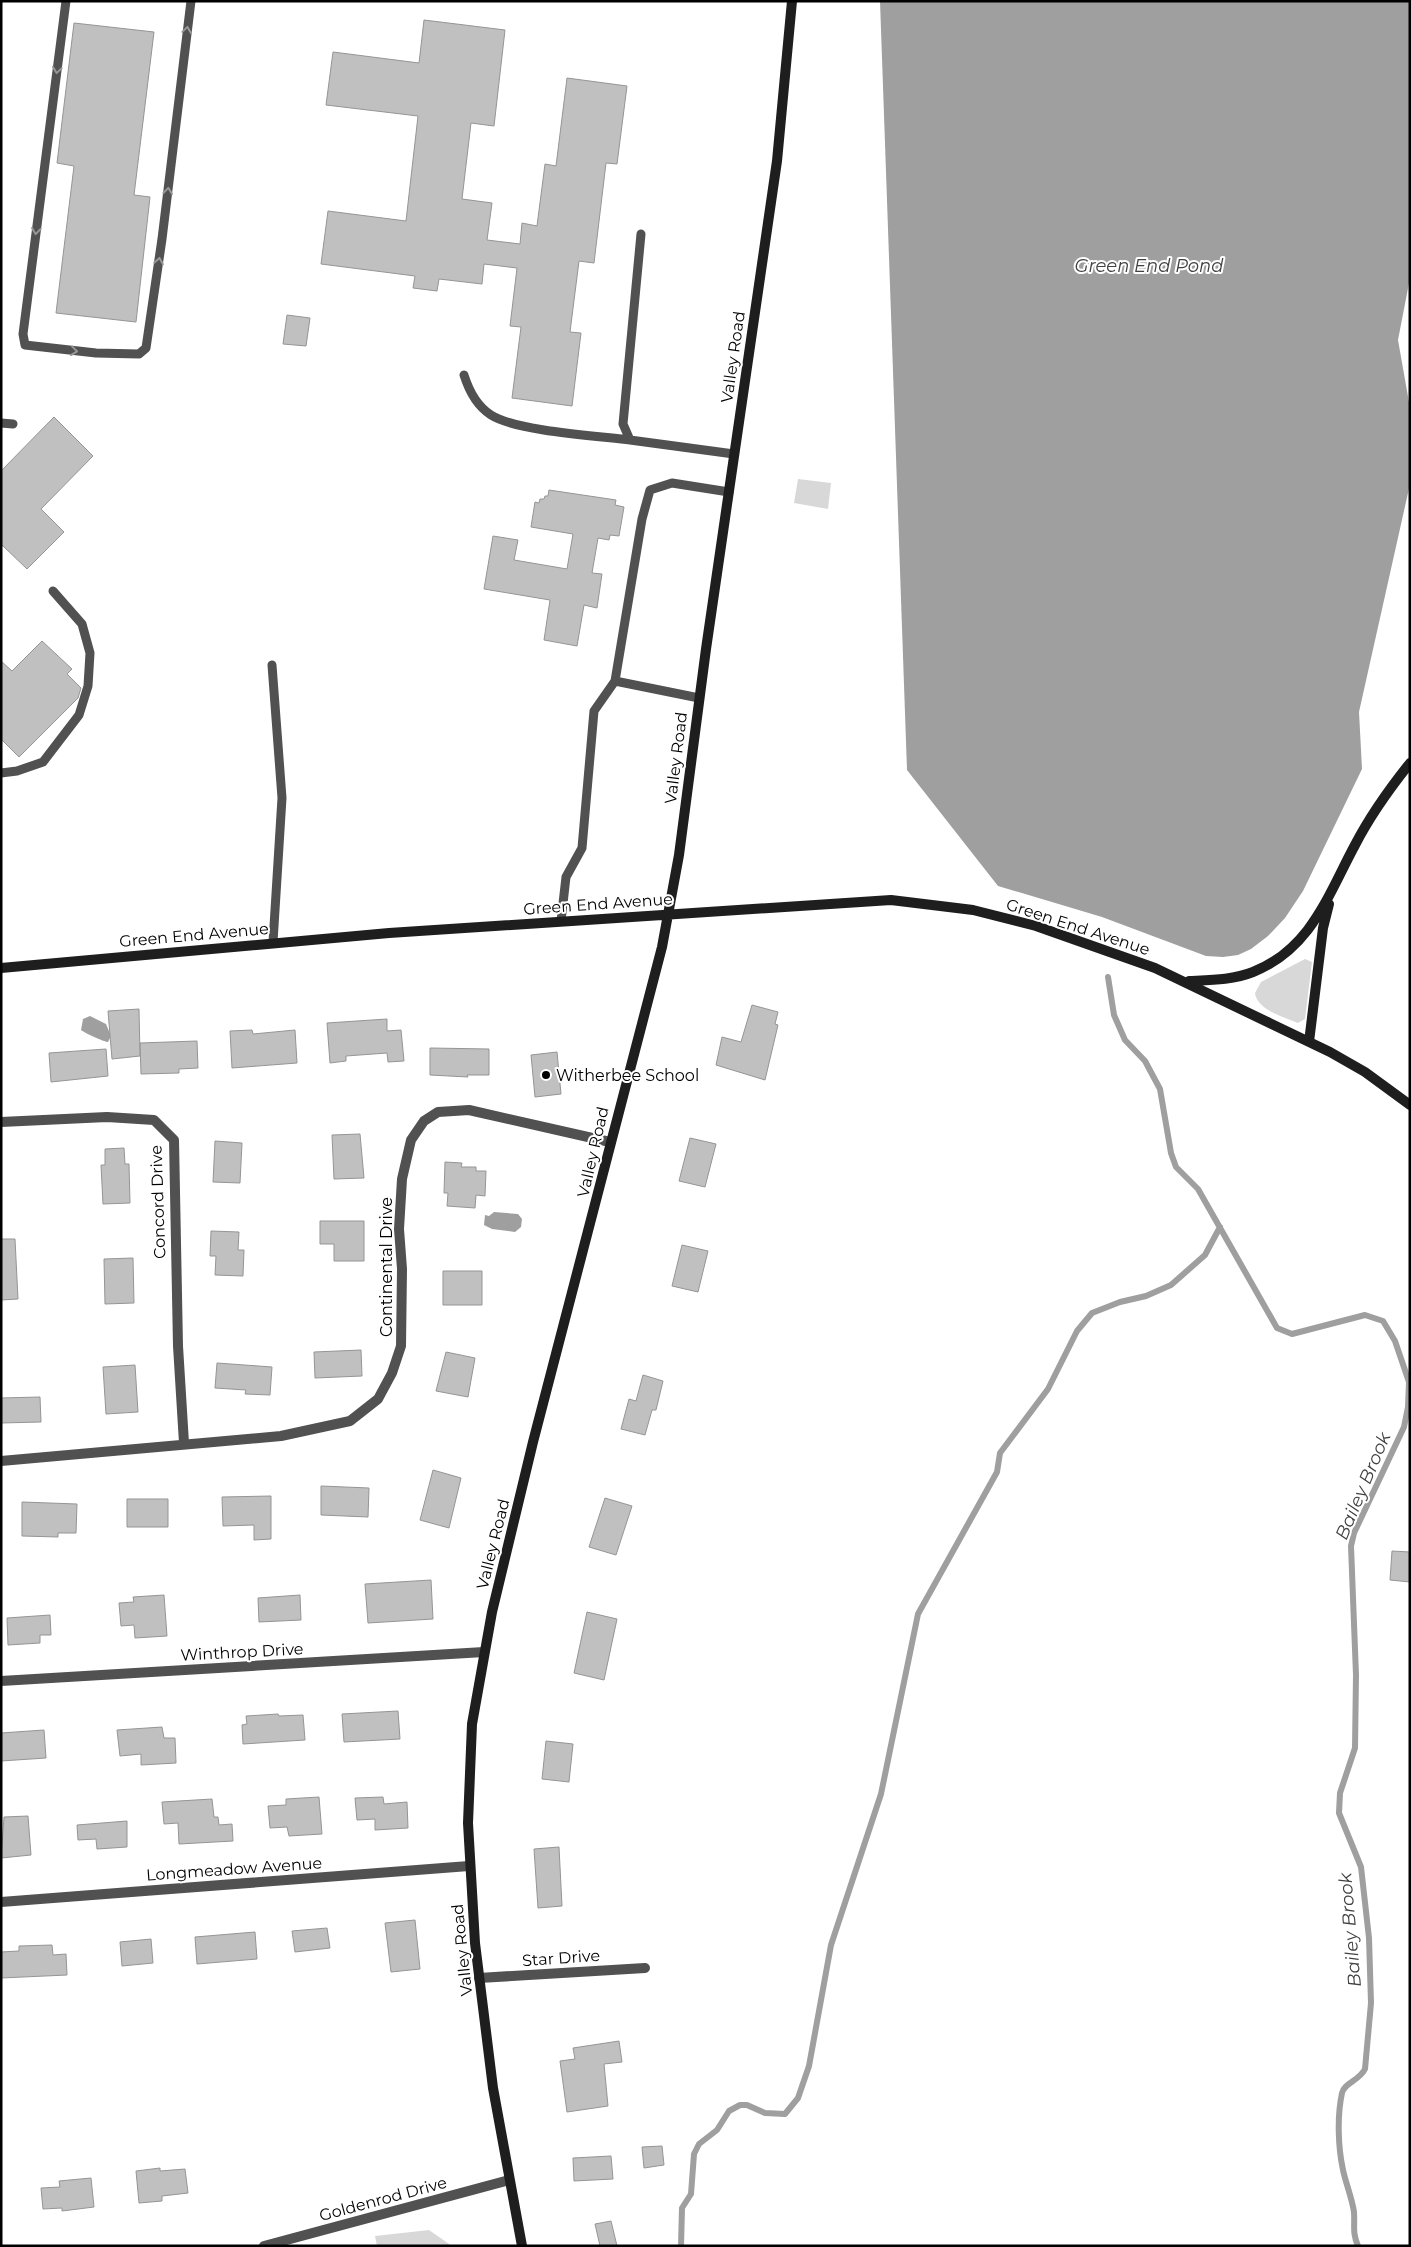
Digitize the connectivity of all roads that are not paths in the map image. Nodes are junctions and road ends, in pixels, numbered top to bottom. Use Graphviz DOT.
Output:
graph roads {
  1 [pos="66,1"];
  2 [pos="191,1"];
  3 [pos="792,1"];
  4 [pos="641,234"];
  5 [pos="464,375"];
  6 [pos="1,423"];
  7 [pos="13,424"];
  8 [pos="630,440"];
  9 [pos="734,454"];
  10 [pos="729,492"];
  11 [pos="53,591"];
  12 [pos="272,665"];
  13 [pos="615,681"];
  14 [pos="699,698"];
  15 [pos="1410,763"];
  16 [pos="1,773"];
  17 [pos="1330,897"];
  18 [pos="667,914"];
  19 [pos="561,922"];
  20 [pos="273,942"];
  21 [pos="1,968"];
  22 [pos="1186,981"];
  23 [pos="1309,1042"];
  24 [pos="1410,1105"];
  25 [pos="1,1122"];
  26 [pos="610,1142"];
  27 [pos="184,1443"];
  28 [pos="1,1461"];
  29 [pos="484,1652"];
  30 [pos="1,1681"];
  31 [pos="469,1866"];
  32 [pos="1,1902"];
  33 [pos="645,1968"];
  34 [pos="479,1978"];
  35 [pos="509,2180"];
  36 [pos="264,2246"];
  37 [pos="522,2246"];
  1 -- 2 [label="lane, one-way"];
  3 -- 9 [label="main road, Valley Road"];
  4 -- 8 [label="lane"];
  5 -- 8 [label="lane"];
  6 -- 7 [label="lane"];
  8 -- 9 [label="lane"];
  9 -- 10 [label="main road, Valley Road"];
  10 -- 13 [label="lane"];
  10 -- 14 [label="main road, Valley Road"];
  11 -- 16 [label="lane"];
  12 -- 20 [label="lane"];
  13 -- 14 [label="lane"];
  13 -- 19 [label="lane"];
  14 -- 18 [label="main road, Valley Road"];
  15 -- 17 [label="main road, Green End Avenue"];
  17 -- 22 [label="main road, Green End Avenue"];
  17 -- 23 [label="main road, Green End Avenue"];
  18 -- 19 [label="main road, Green End Avenue"];
  18 -- 22 [label="main road, Green End Avenue"];
  18 -- 26 [label="main road, Valley Road"];
  19 -- 20 [label="main road, Green End Avenue"];
  20 -- 21 [label="main road, Green End Avenue"];
  22 -- 23 [label="main road, Green End Avenue"];
  23 -- 24 [label="main road"];
  25 -- 27 [label="street, Concord Drive"];
  26 -- 27 [label="street, Continental Drive"];
  26 -- 29 [label="main road, Valley Road"];
  27 -- 28 [label="street, Continental Drive"];
  29 -- 30 [label="street, Winthrop Drive"];
  29 -- 31 [label="main road, Valley Road"];
  31 -- 32 [label="street, Longmeadow Avenue"];
  31 -- 34 [label="main road, Valley Road"];
  33 -- 34 [label="street, Star Drive"];
  34 -- 35 [label="main road, Valley Road"];
  35 -- 36 [label="street, Goldenrod Drive"];
  35 -- 37 [label="main road, Valley Road"];
}
